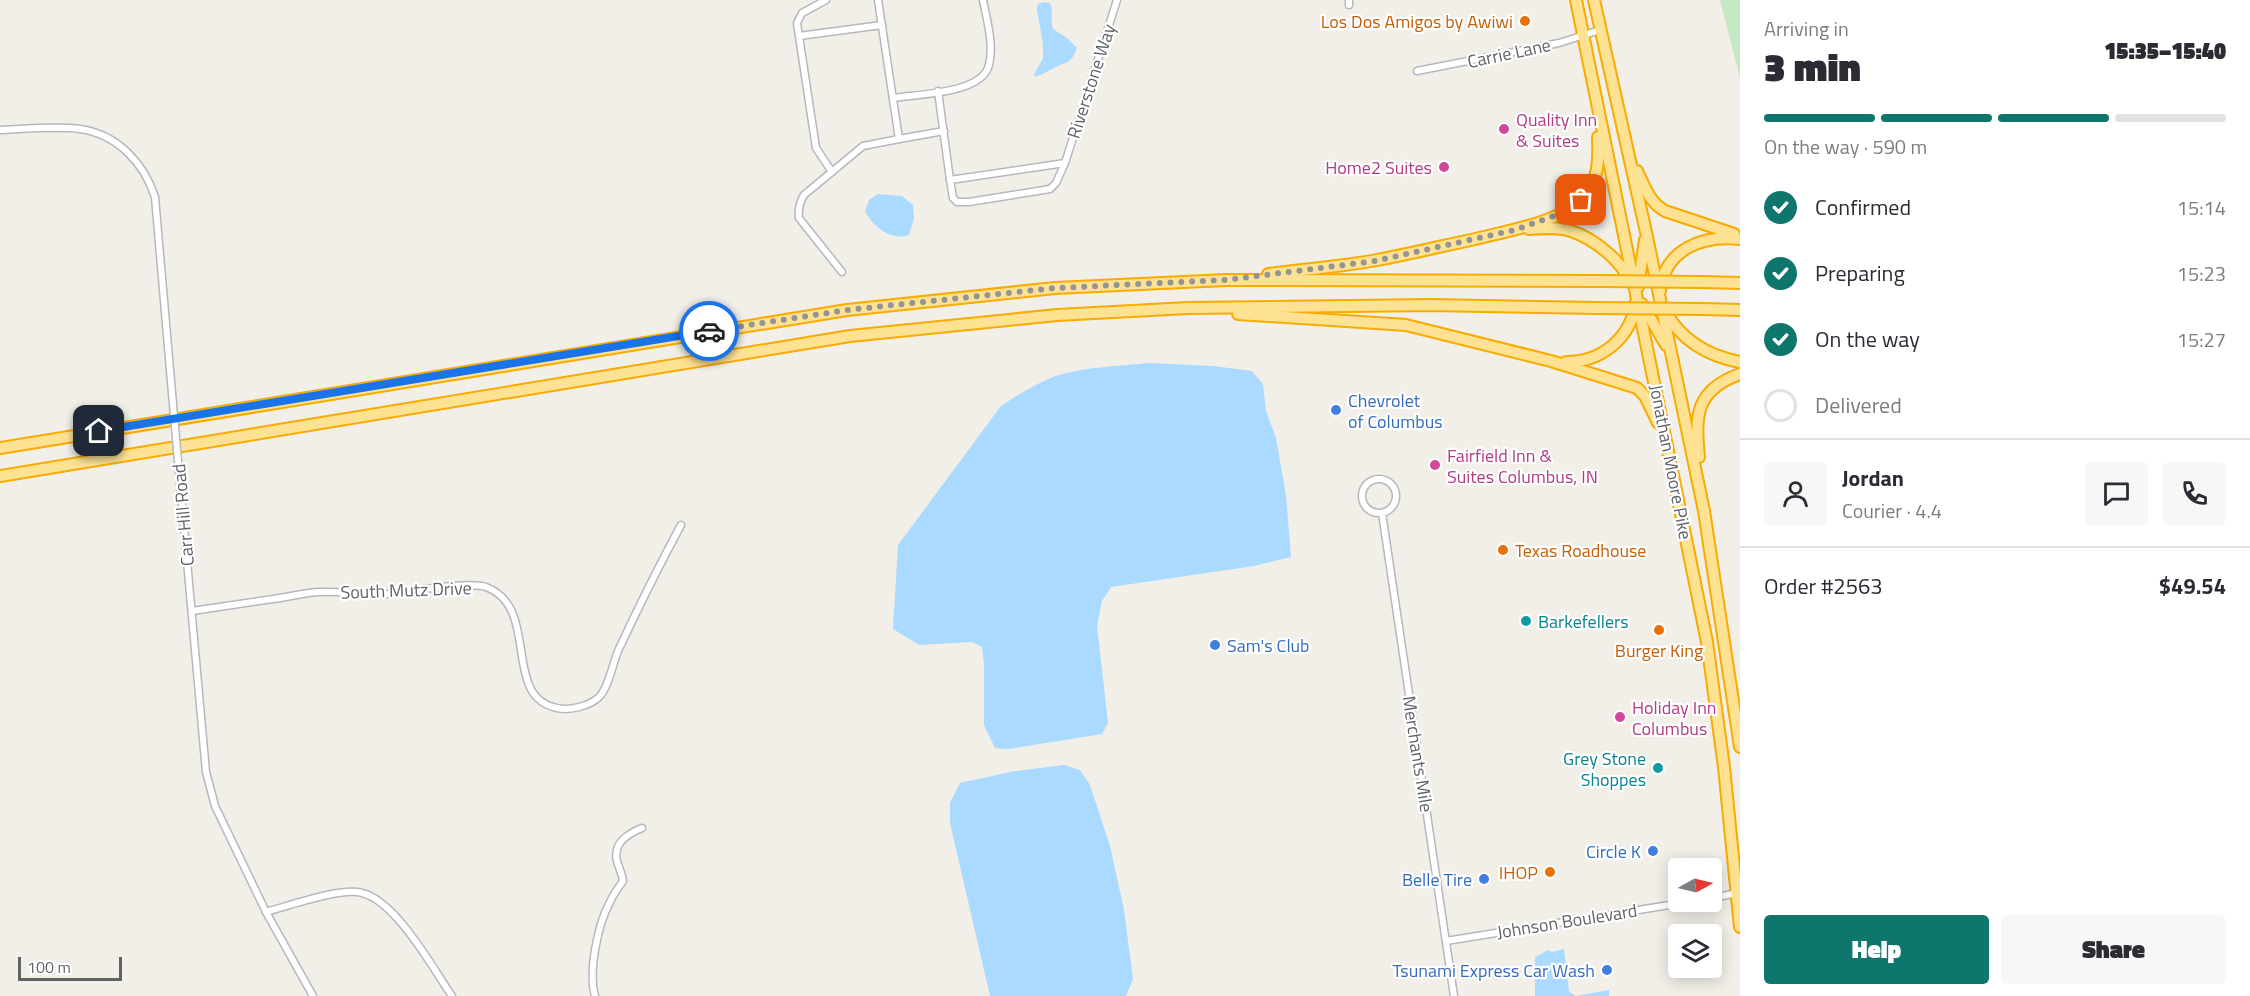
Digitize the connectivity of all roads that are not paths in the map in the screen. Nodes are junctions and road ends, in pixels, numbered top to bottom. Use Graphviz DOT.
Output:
graph roads {
  1 [pos="826,0"];
  2 [pos="878,0"];
  3 [pos="983,0"];
  4 [pos="1117,0"];
  5 [pos="1576,0"];
  6 [pos="1594,0"];
  7 [pos="882,26"];
  8 [pos="1600,30"];
  9 [pos="1583,35"];
  10 [pos="799,36"];
  11 [pos="1417,71"];
  12 [pos="938,91"];
  13 [pos="892,98"];
  14 [pos="1598,110"];
  15 [pos="0,130"];
  16 [pos="944,131"];
  17 [pos="899,138"];
  18 [pos="1629,152"];
  19 [pos="1065,163"];
  20 [pos="832,172"];
  21 [pos="950,180"];
  22 [pos="1515,230"];
  23 [pos="1646,232"];
  24 [pos="1624,237"];
  25 [pos="1740,237"];
  26 [pos="1641,267"];
  27 [pos="842,272"];
  28 [pos="1226,280"];
  29 [pos="1740,282"];
  30 [pos="1636,294"];
  31 [pos="1659,299"];
  32 [pos="1188,308"];
  33 [pos="1740,310"];
  34 [pos="1655,326"];
  35 [pos="1671,356"];
  36 [pos="1650,360"];
  37 [pos="1551,361"];
  38 [pos="1740,362"];
  39 [pos="1740,374"];
  40 [pos="1667,442"];
  41 [pos="0,448"];
  42 [pos="0,476"];
  43 [pos="1704,512"];
  44 [pos="1382,513"];
  45 [pos="681,525"];
  46 [pos="192,612"];
  47 [pos="1740,747"];
  48 [pos="642,828"];
  49 [pos="1739,893"];
  50 [pos="1722,896"];
  51 [pos="1668,905"];
  52 [pos="266,912"];
  53 [pos="1740,927"];
  54 [pos="1446,941"];
  55 [pos="313,996"];
  56 [pos="452,996"];
  57 [pos="595,996"];
  58 [pos="1454,996"];
  1 -- 10 [label="street"];
  2 -- 7 [label="street"];
  3 -- 12 [label="street"];
  4 -- 19 [label="street, Riverstone Way"];
  5 -- 9 [label="highway, Jonathan Moore Pike"];
  6 -- 8 [label="highway, Jonathan Moore Pike"];
  7 -- 10 [label="street"];
  7 -- 13 [label="street"];
  8 -- 9 [label="street, Carrie Lane"];
  8 -- 18 [label="highway, Jonathan Moore Pike"];
  9 -- 11 [label="street, Carrie Lane"];
  9 -- 14 [label="highway, Jonathan Moore Pike"];
  10 -- 20 [label="street"];
  12 -- 13 [label="street"];
  12 -- 16 [label="street"];
  13 -- 17 [label="street"];
  14 -- 22 [label="highway"];
  14 -- 24 [label="highway, Jonathan Moore Pike"];
  15 -- 46 [label="street, Carr Hill Road, bridge"];
  16 -- 17 [label="street"];
  16 -- 21 [label="street"];
  17 -- 20 [label="street"];
  18 -- 23 [label="highway, Jonathan Moore Pike"];
  18 -- 25 [label="highway"];
  19 -- 21 [label="street"];
  19 -- 21 [label="street, Riverstone Way"];
  20 -- 27 [label="street"];
  22 -- 28 [label="highway"];
  22 -- 30 [label="highway"];
  23 -- 26 [label="highway"];
  23 -- 31 [label="highway, Jonathan Moore Pike"];
  24 -- 26 [label="highway"];
  24 -- 30 [label="highway, Jonathan Moore Pike"];
  25 -- 31 [label="highway"];
  26 -- 30 [label="highway"];
  26 -- 31 [label="highway"];
  28 -- 29 [label="highway, bridge"];
  28 -- 41 [label="highway"];
  30 -- 34 [label="highway"];
  30 -- 36 [label="highway, Jonathan Moore Pike"];
  30 -- 37 [label="highway"];
  31 -- 34 [label="highway"];
  31 -- 35 [label="highway, Jonathan Moore Pike"];
  31 -- 38 [label="highway"];
  32 -- 33 [label="highway, bridge"];
  32 -- 37 [label="highway"];
  32 -- 42 [label="highway"];
  34 -- 35 [label="highway"];
  34 -- 36 [label="highway"];
  35 -- 43 [label="highway, Jonathan Moore Pike"];
  36 -- 40 [label="highway, Jonathan Moore Pike"];
  37 -- 40 [label="highway"];
  39 -- 43 [label="highway"];
  40 -- 49 [label="highway, Jonathan Moore Pike"];
  43 -- 47 [label="highway, Jonathan Moore Pike"];
  44 -- 44 [label="street"];
  44 -- 54 [label="street, Merchants Mile"];
  45 -- 46 [label="street, South Mutz Drive"];
  46 -- 52 [label="street, Carr Hill Road"];
  48 -- 57 [label="street"];
  49 -- 50 [label="street"];
  49 -- 53 [label="highway, Jonathan Moore Pike"];
  51 -- 54 [label="street, Johnson Boulevard"];
  52 -- 55 [label="street, Carr Hill Road"];
  52 -- 56 [label="street"];
  54 -- 58 [label="street, Merchants Mile"];
}
